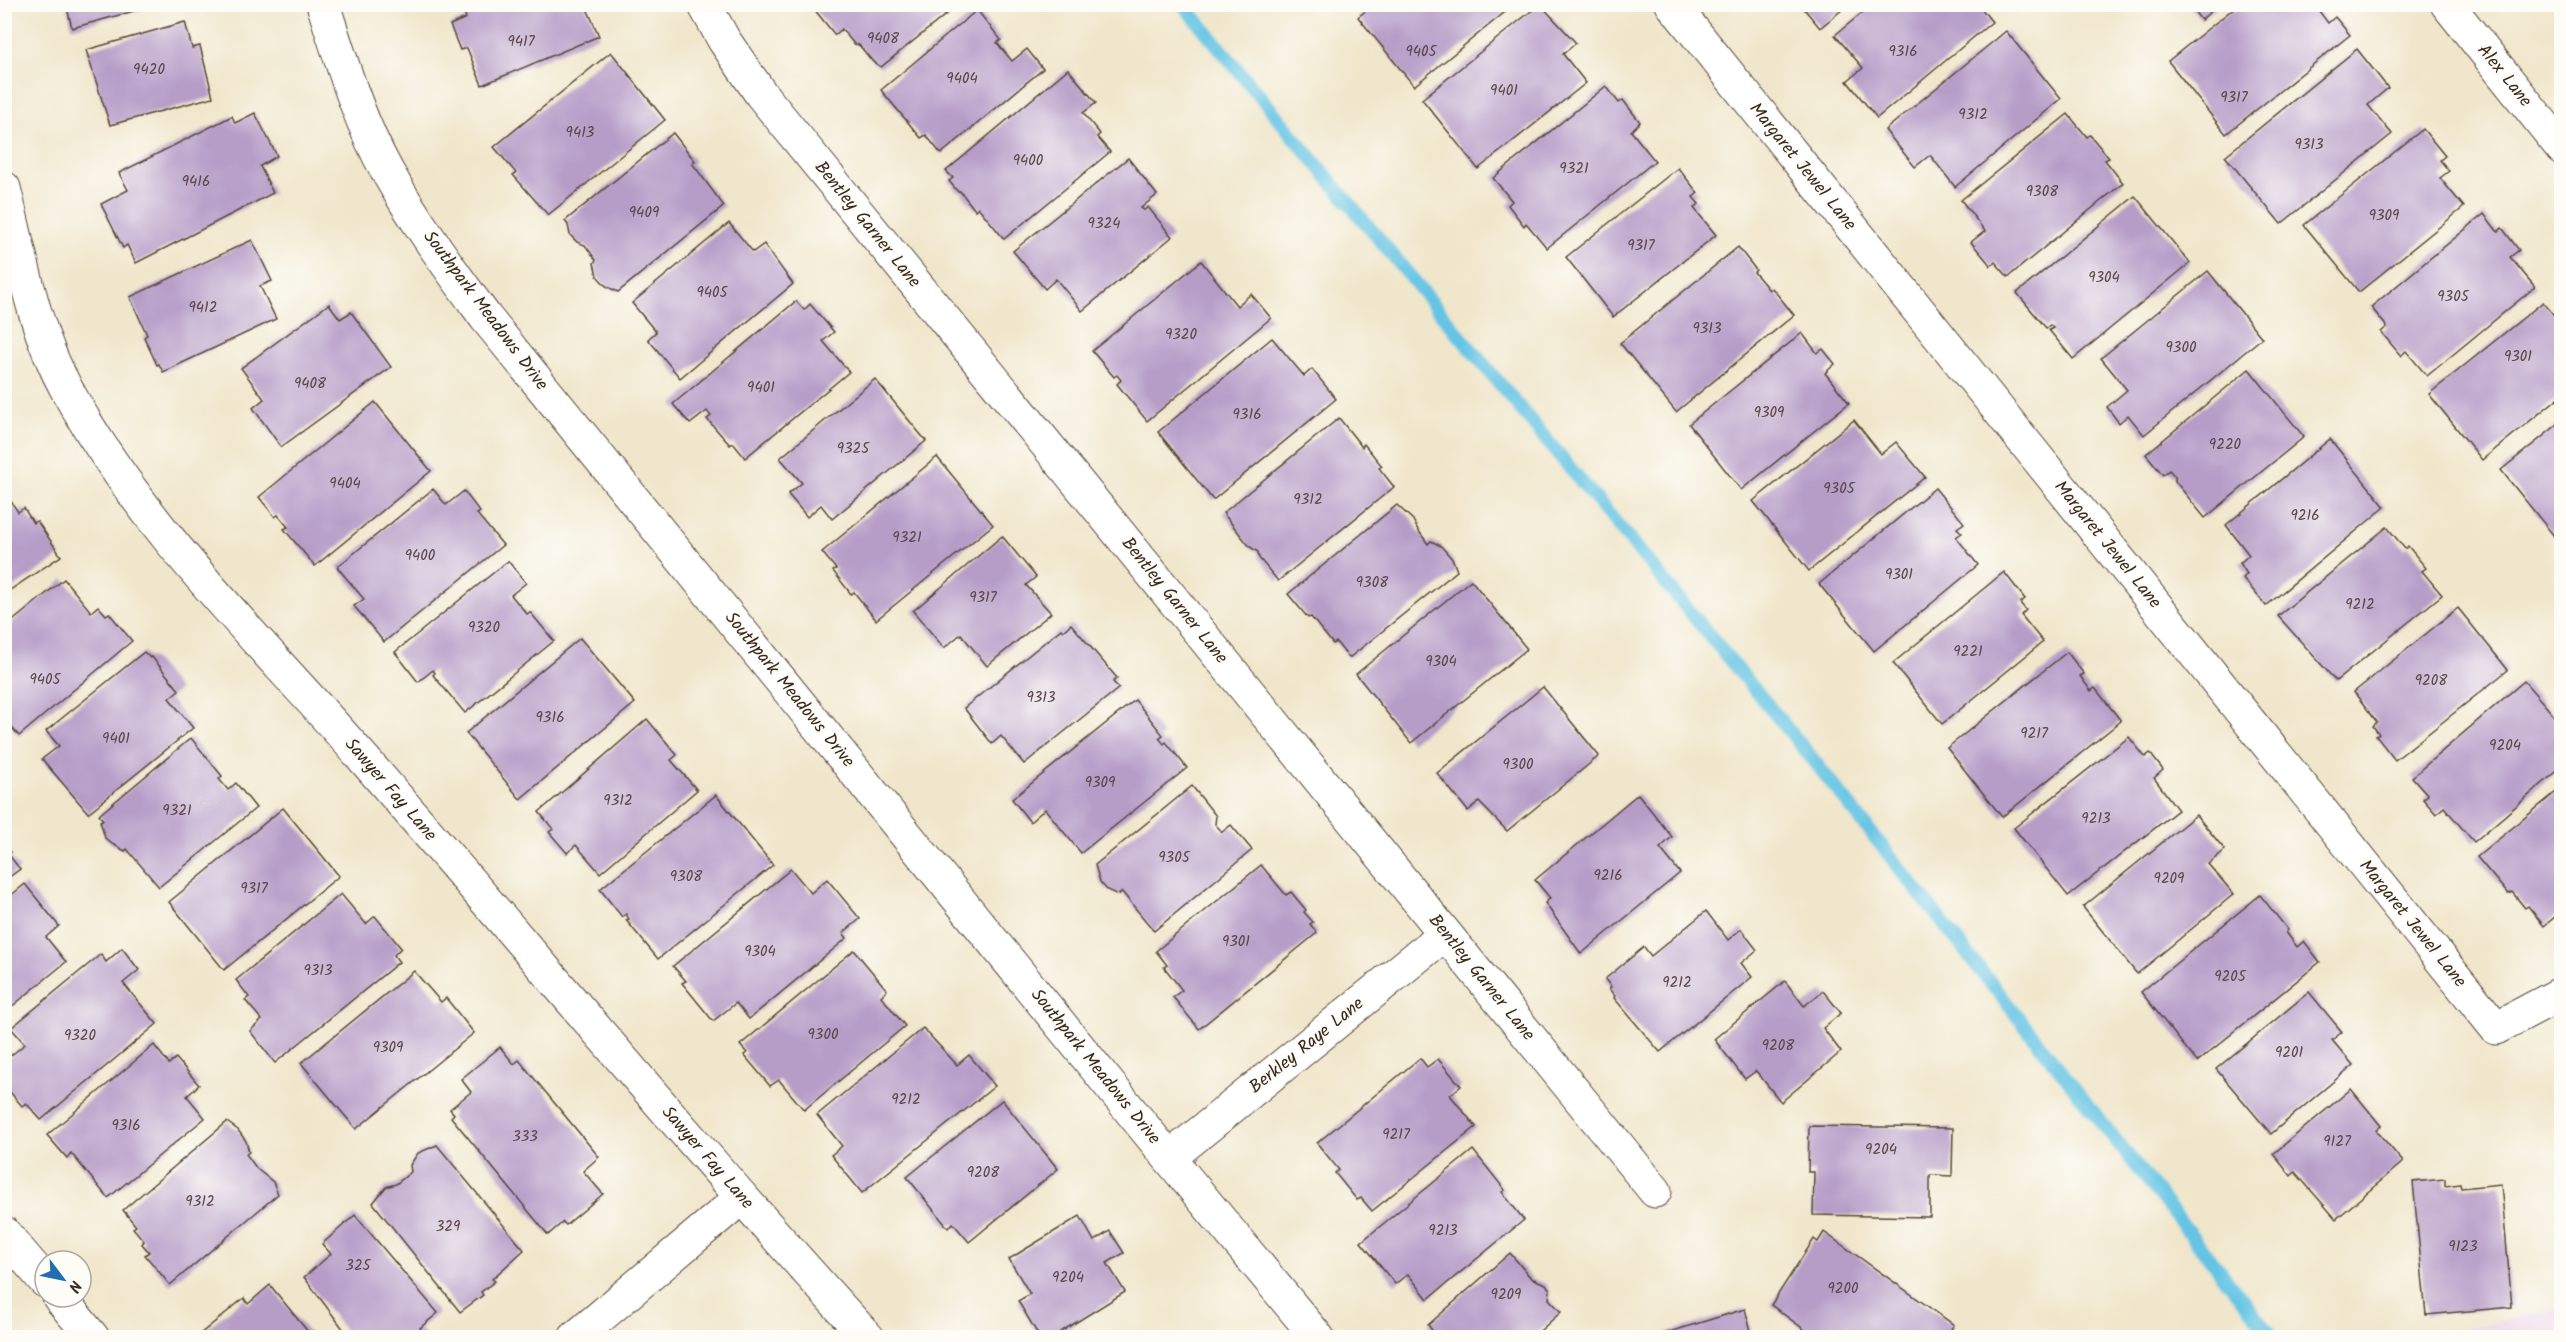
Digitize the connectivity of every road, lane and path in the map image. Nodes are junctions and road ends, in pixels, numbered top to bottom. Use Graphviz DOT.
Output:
graph roads {
  1 [pos="323,4"];
  2 [pos="704,4"];
  3 [pos="1672,4"];
  4 [pos="2446,4"];
  5 [pos="2562,148"];
  6 [pos="4,189"];
  7 [pos="1445,934"];
  8 [pos="2562,993"];
  9 [pos="1169,1158"];
  10 [pos="1654,1191"];
  11 [pos="741,1198"];
  12 [pos="4,1233"];
  13 [pos="33,1267"];
  14 [pos="68,1309"];
  15 [pos="93,1338"];
  16 [pos="574,1338"];
  17 [pos="868,1338"];
  18 [pos="1318,1338"];
  1 -- 9 [label="street, Southpark Meadows Drive"];
  2 -- 7 [label="street, Bentley Garner Lane"];
  3 -- 8 [label="street, Margaret Jewel Lane"];
  4 -- 5 [label="street, Alex Lane"];
  6 -- 11 [label="street, Sawyer Fay Lane"];
  7 -- 9 [label="street, Berkley Raye Lane"];
  7 -- 10 [label="street, Bentley Garner Lane"];
  9 -- 18 [label="street, Southpark Meadows Drive"];
  11 -- 16 [label="street"];
  11 -- 17 [label="street, Sawyer Fay Lane"];
  12 -- 13 [label="street"];
  14 -- 15 [label="street"];
}
